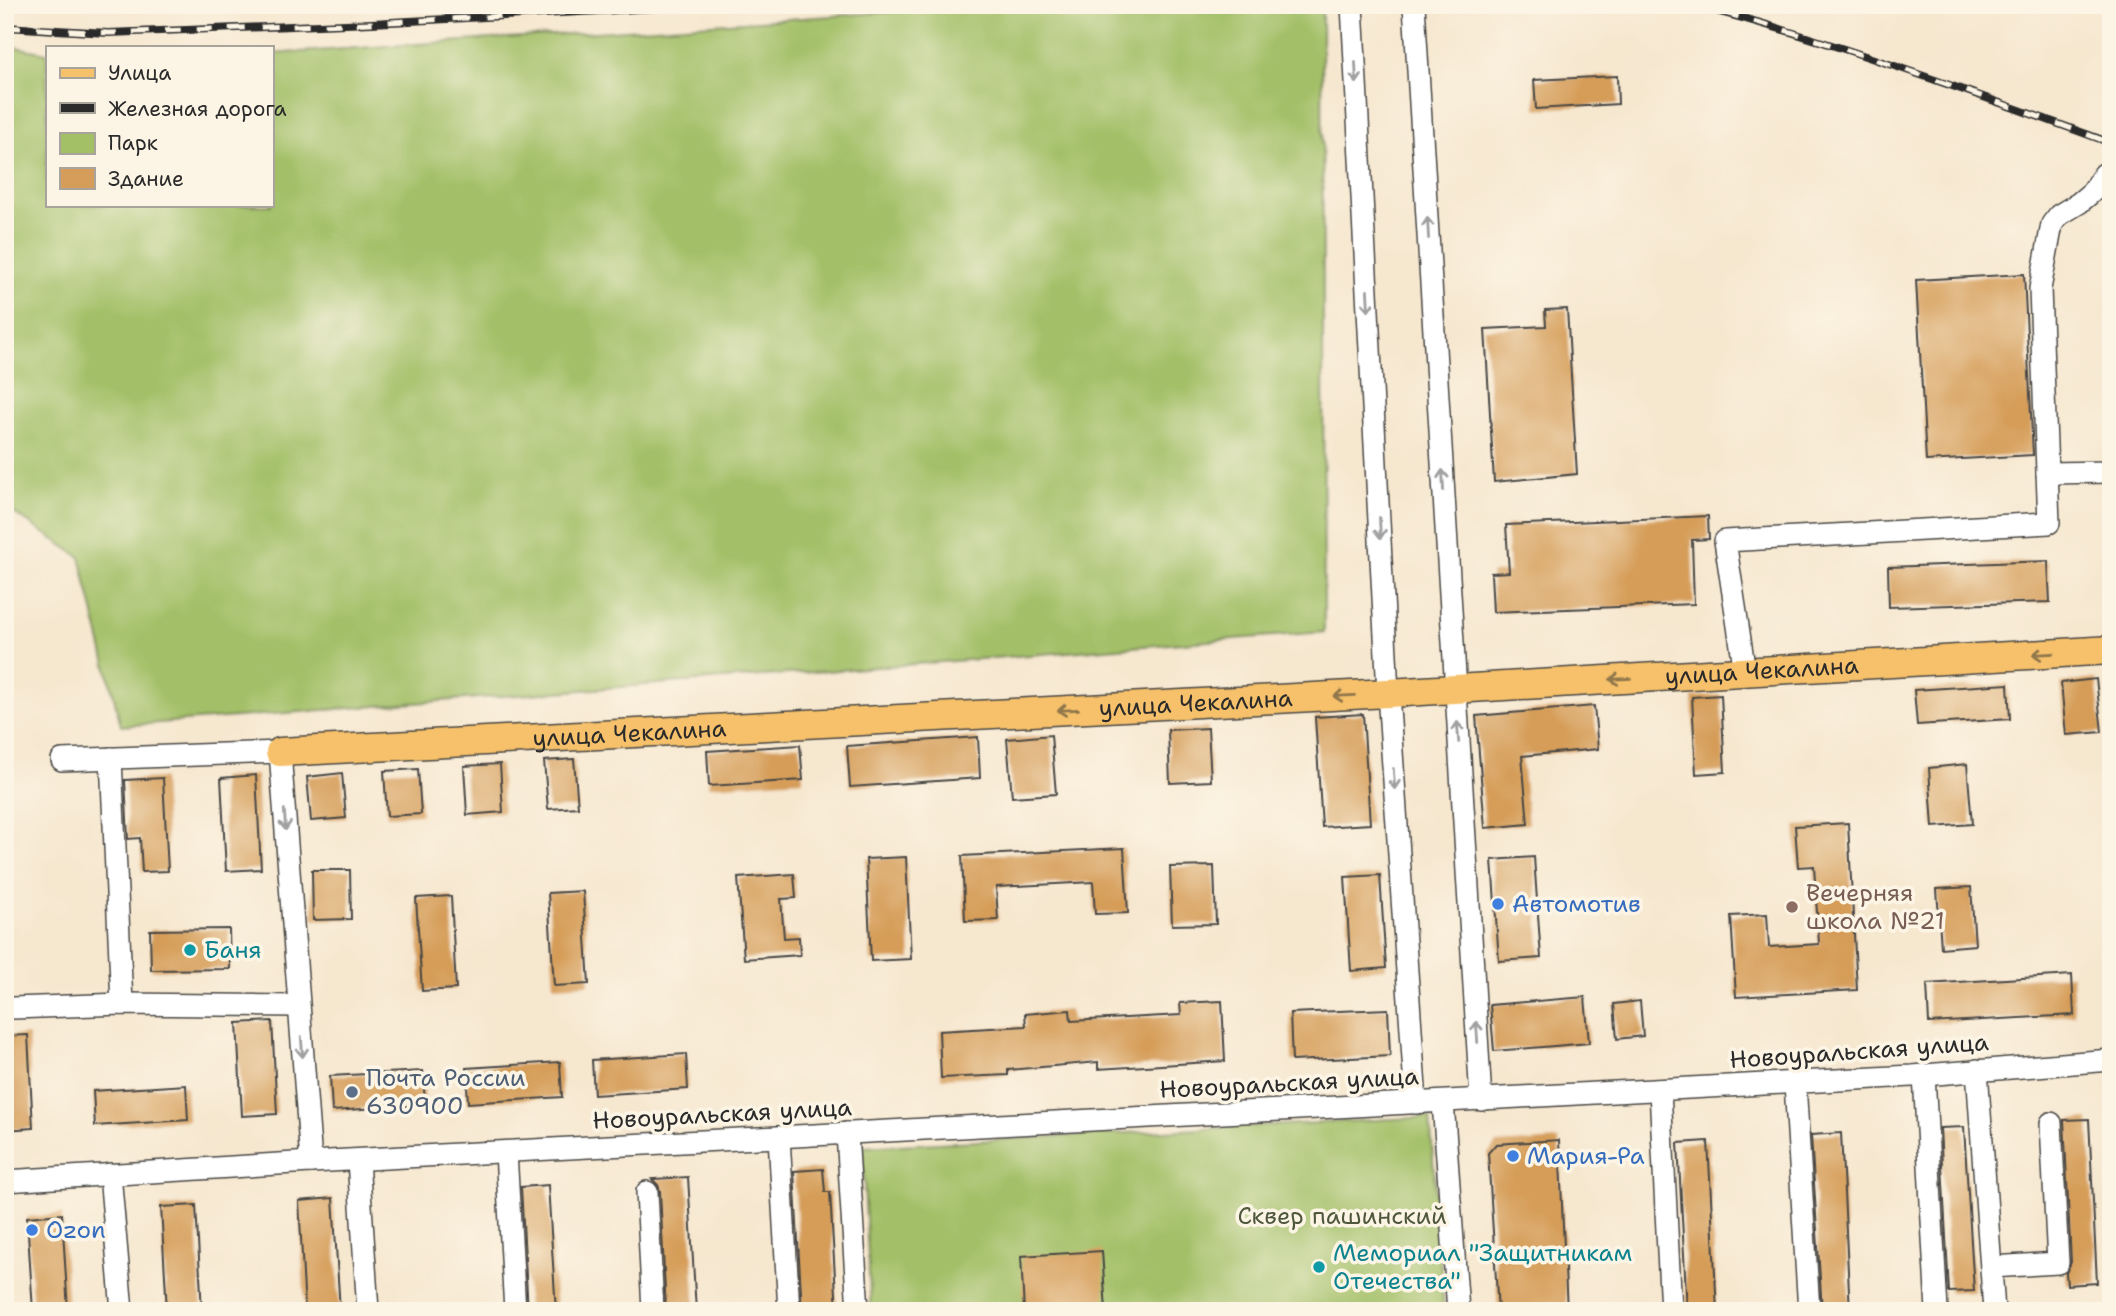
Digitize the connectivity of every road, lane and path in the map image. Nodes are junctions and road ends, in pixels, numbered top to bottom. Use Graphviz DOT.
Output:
graph roads {
  1 [pos="1352,5"];
  2 [pos="1414,5"];
  3 [pos="2104,174"];
  4 [pos="2111,472"];
  5 [pos="2047,473"];
  6 [pos="2111,650"];
  7 [pos="1745,672"];
  8 [pos="1455,689"];
  9 [pos="1388,693"];
  10 [pos="280,752"];
  11 [pos="111,758"];
  12 [pos="62,760"];
  13 [pos="122,1004"];
  14 [pos="299,1006"];
  15 [pos="13,1008"];
  16 [pos="2111,1059"];
  17 [pos="1977,1070"];
  18 [pos="1924,1075"];
  19 [pos="1795,1083"];
  20 [pos="1660,1090"];
  21 [pos="1481,1100"];
  22 [pos="1443,1102"];
  23 [pos="1416,1103"];
  24 [pos="2051,1123"];
  25 [pos="847,1133"];
  26 [pos="779,1137"];
  27 [pos="506,1152"];
  28 [pos="358,1160"];
  29 [pos="311,1162"];
  30 [pos="110,1174"];
  31 [pos="5,1181"];
  32 [pos="647,1192"];
  33 [pos="1991,1267"];
  34 [pos="122,1311"];
  35 [pos="368,1311"];
  36 [pos="515,1311"];
  37 [pos="653,1311"];
  38 [pos="789,1311"];
  39 [pos="858,1311"];
  40 [pos="1458,1311"];
  41 [pos="1671,1311"];
  42 [pos="1809,1311"];
  43 [pos="1937,1311"];
  44 [pos="1994,1311"];
  1 -- 9 [label="street, one-way"];
  8 -- 2 [label="street, one-way"];
  3 -- 5 [label="street"];
  4 -- 5 [label="street"];
  5 -- 7 [label="street"];
  6 -- 7 [label="main road, улица Чекалина, one-way"];
  7 -- 8 [label="main road, улица Чекалина, one-way"];
  8 -- 9 [label="main road, улица Чекалина"];
  21 -- 8 [label="street, one-way"];
  9 -- 10 [label="main road, улица Чекалина, one-way"];
  9 -- 23 [label="street, one-way"];
  10 -- 11 [label="street"];
  10 -- 14 [label="street, one-way"];
  11 -- 12 [label="street"];
  11 -- 13 [label="street"];
  13 -- 14 [label="street"];
  13 -- 15 [label="street"];
  14 -- 29 [label="street, one-way"];
  16 -- 17 [label="street, Новоуральская улица"];
  17 -- 18 [label="street, Новоуральская улица"];
  17 -- 33 [label="street"];
  18 -- 19 [label="street, Новоуральская улица"];
  18 -- 43 [label="street"];
  19 -- 20 [label="street, Новоуральская улица"];
  19 -- 42 [label="street"];
  20 -- 21 [label="street, Новоуральская улица"];
  20 -- 41 [label="street"];
  21 -- 22 [label="street, Новоуральская улица"];
  22 -- 23 [label="street, Новоуральская улица"];
  22 -- 40 [label="street, Новоуральская улица"];
  23 -- 25 [label="street, Новоуральская улица"];
  24 -- 33 [label="street"];
  25 -- 26 [label="street, Новоуральская улица"];
  25 -- 39 [label="street"];
  26 -- 27 [label="street, Новоуральская улица"];
  26 -- 38 [label="street"];
  27 -- 28 [label="street, Новоуральская улица"];
  27 -- 36 [label="street"];
  28 -- 29 [label="street, Новоуральская улица"];
  28 -- 35 [label="street"];
  29 -- 30 [label="street, Новоуральская улица"];
  30 -- 31 [label="street, Новоуральская улица"];
  30 -- 34 [label="street"];
  32 -- 37 [label="street"];
  33 -- 44 [label="street"];
}
